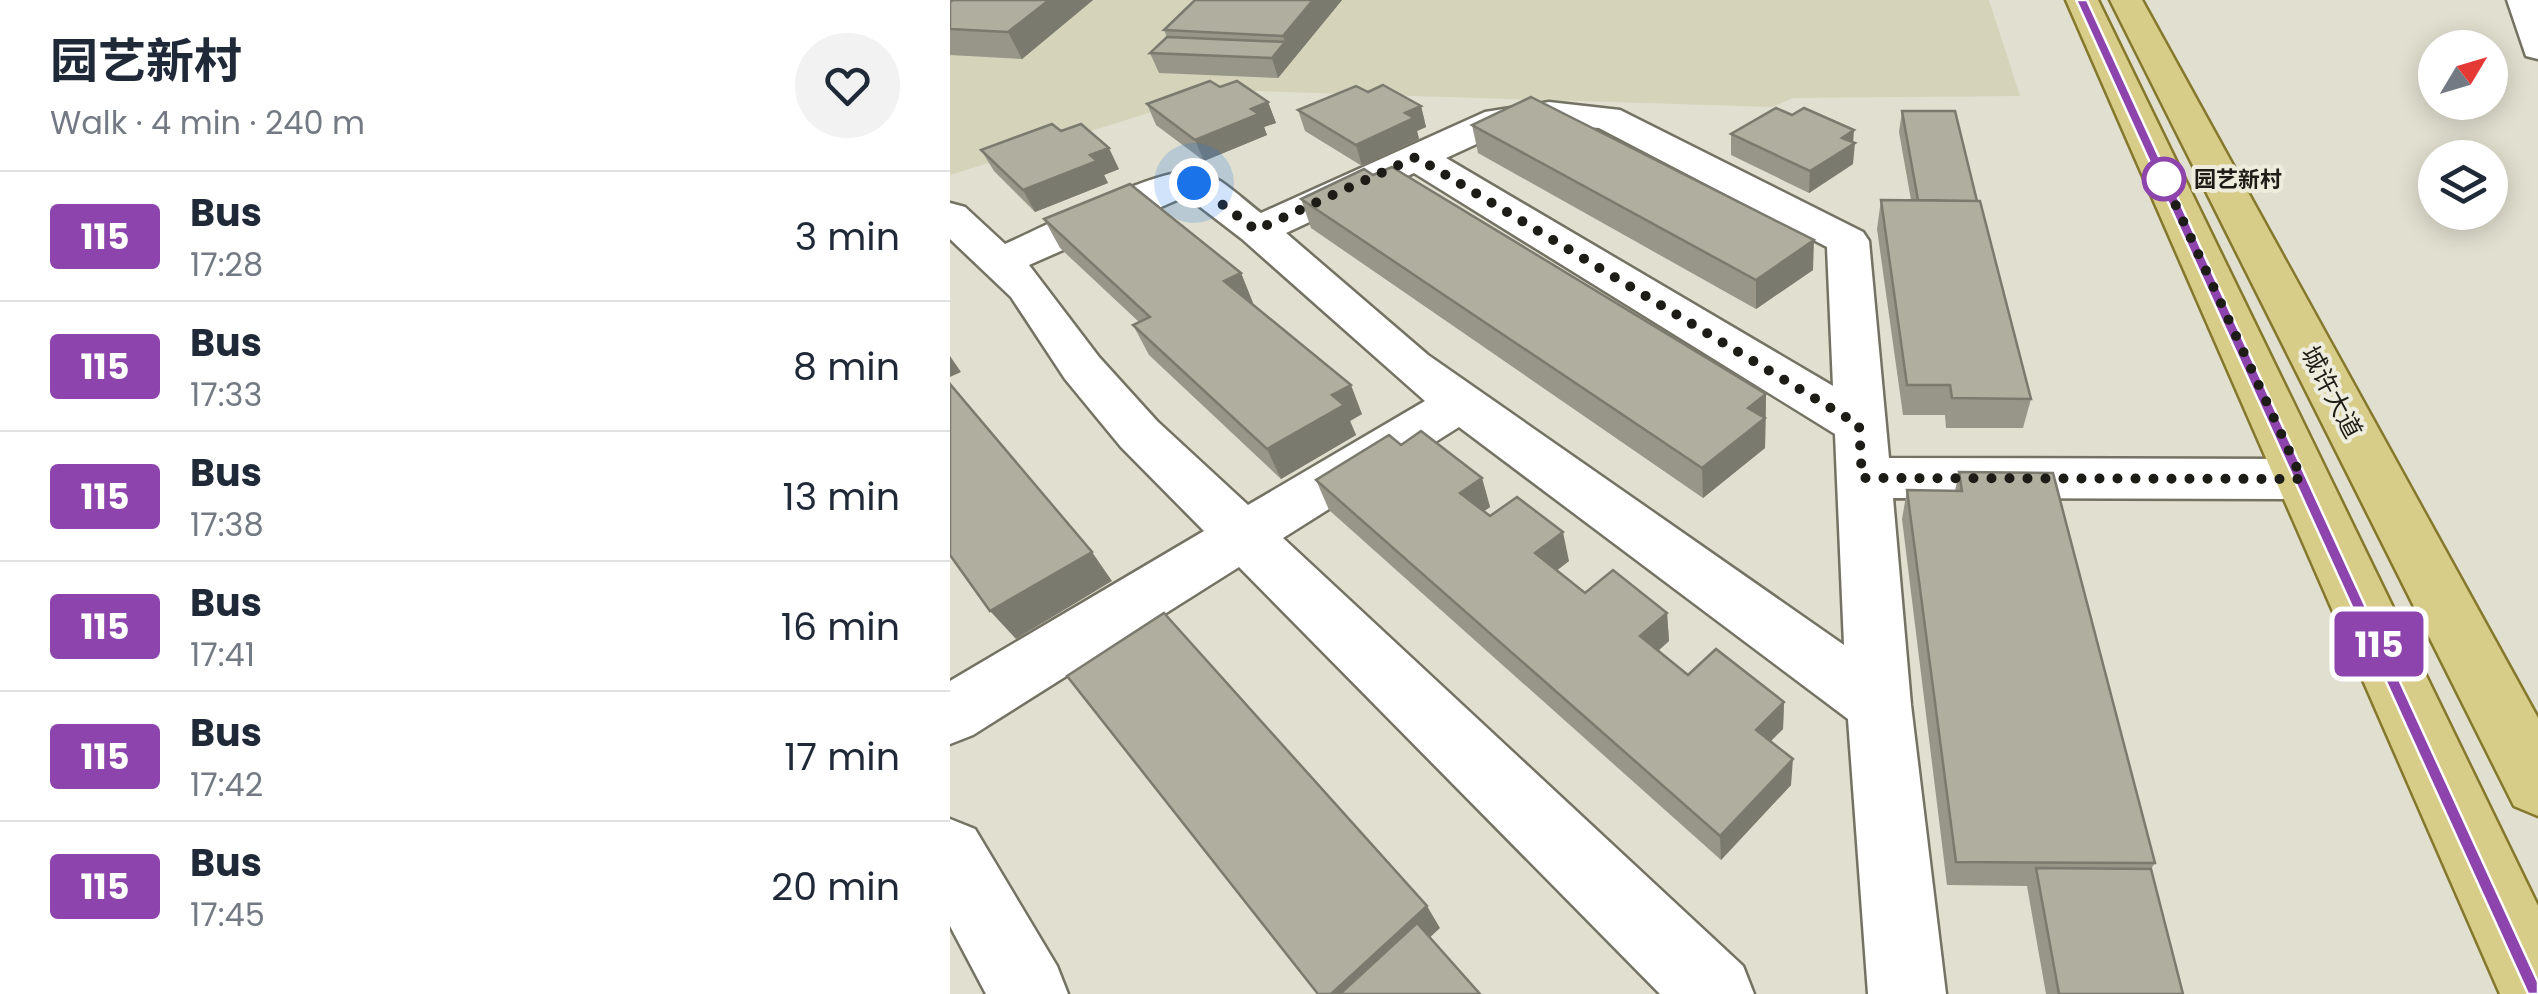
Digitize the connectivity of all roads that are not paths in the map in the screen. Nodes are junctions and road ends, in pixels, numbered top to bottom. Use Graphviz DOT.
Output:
graph roads {
  1 [pos="2082,0"];
  2 [pos="2126,0"];
  3 [pos="2522,0"];
  4 [pos="2538,48"];
  5 [pos="1416,157"];
  6 [pos="950,216"];
  7 [pos="1256,230"];
  8 [pos="999,262"];
  9 [pos="1461,402"];
  10 [pos="1861,452"];
  11 [pos="2302,479"];
  12 [pos="1243,536"];
  13 [pos="1879,705"];
  14 [pos="950,715"];
  15 [pos="2538,784"];
  16 [pos="950,854"];
  17 [pos="2538,992"];
  18 [pos="1029,994"];
  19 [pos="1715,994"];
  20 [pos="1908,994"];
  1 -- 11 [label="main road"];
  2 -- 15 [label="main road, 城许大道"];
  3 -- 4 [label="street"];
  5 -- 7 [label="street"];
  5 -- 10 [label="street"];
  5 -- 10 [label="street"];
  6 -- 8 [label="street"];
  7 -- 8 [label="street"];
  7 -- 9 [label="street"];
  8 -- 12 [label="street"];
  9 -- 12 [label="street"];
  9 -- 13 [label="street"];
  10 -- 11 [label="street"];
  10 -- 13 [label="street"];
  11 -- 17 [label="main road"];
  12 -- 14 [label="street"];
  12 -- 19 [label="street"];
  13 -- 20 [label="street"];
  16 -- 18 [label="street"];
}
